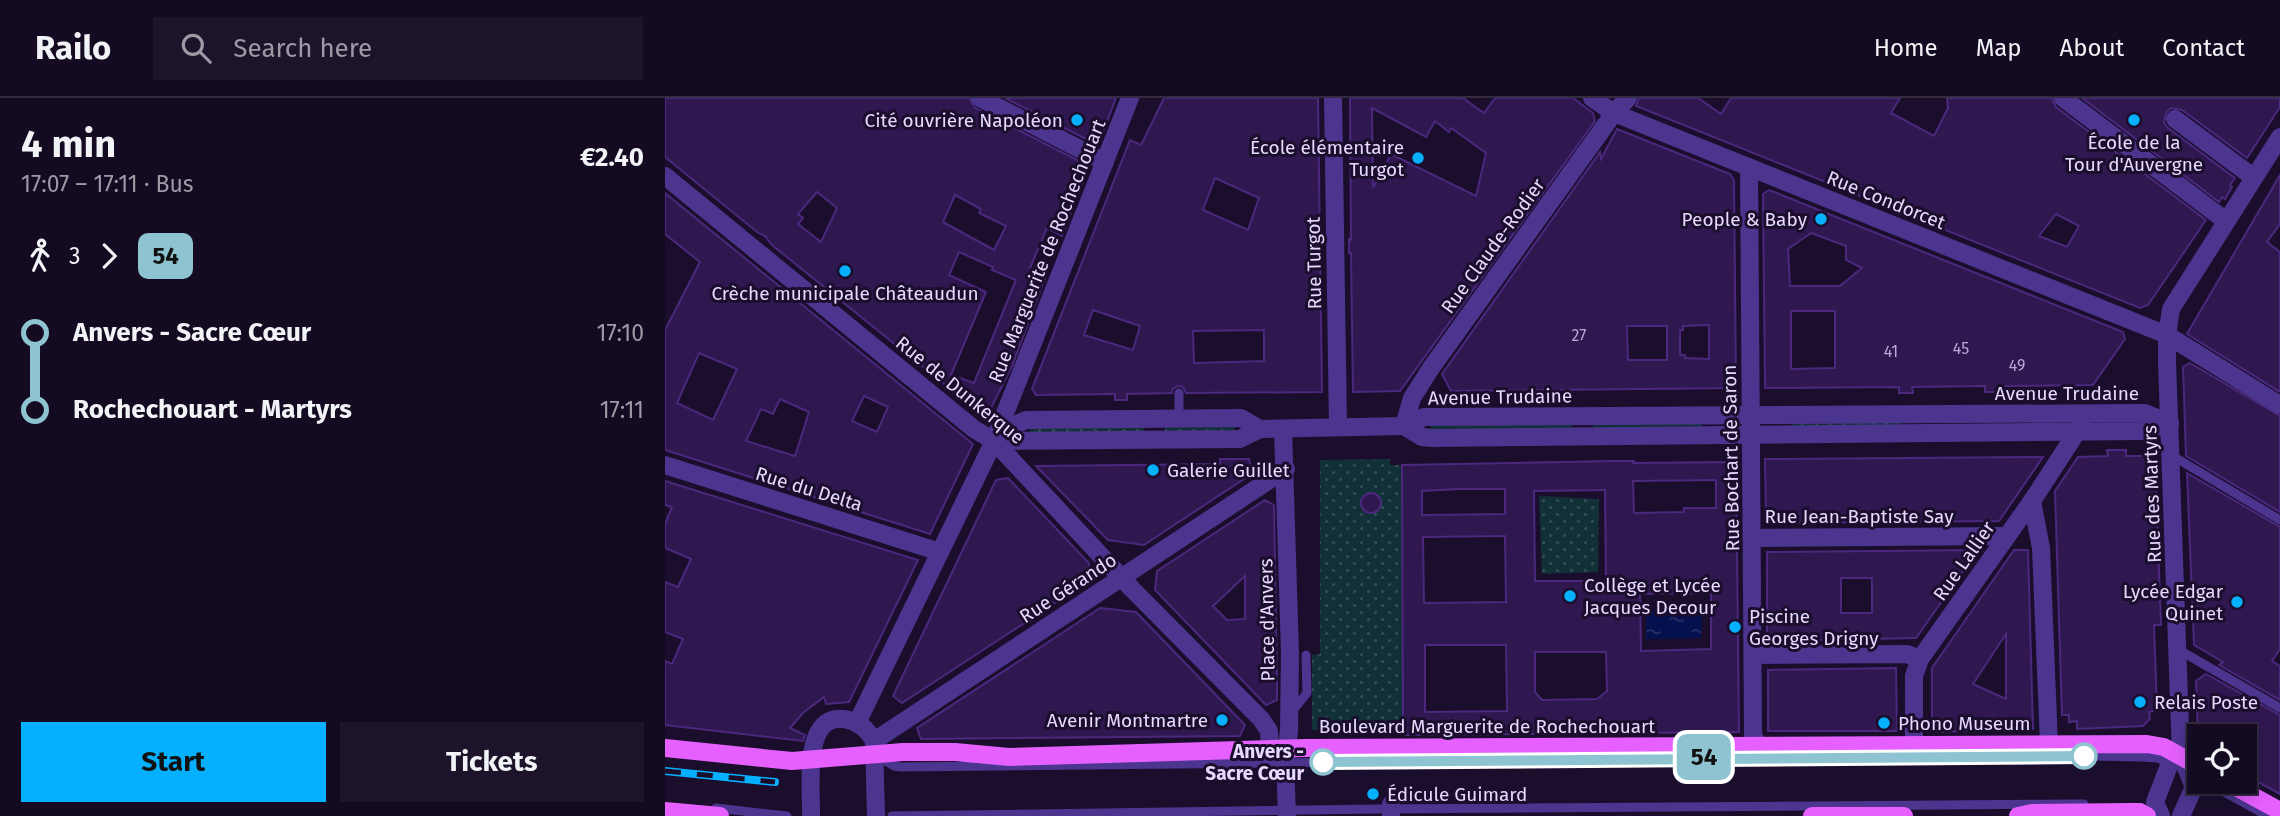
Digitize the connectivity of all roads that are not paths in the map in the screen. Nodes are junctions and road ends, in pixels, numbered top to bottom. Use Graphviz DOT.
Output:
graph roads {
  1 [pos="979,98"];
  2 [pos="1130,98"];
  3 [pos="1333,98"];
  4 [pos="1592,98"];
  5 [pos="1628,98"];
  6 [pos="2063,98"];
  7 [pos="2085,104"];
  8 [pos="1614,113"];
  9 [pos="2175,119"];
  10 [pos="2280,137"];
  11 [pos="1105,162"];
  12 [pos="1749,168"];
  13 [pos="665,176"];
  14 [pos="2253,177"];
  15 [pos="2226,221"];
  16 [pos="2167,335"];
  17 [pos="1179,393"];
  18 [pos="2280,405"];
  19 [pos="2089,413"];
  20 [pos="1751,415"];
  21 [pos="1179,418"];
  22 [pos="2170,423"];
  23 [pos="1404,426"];
  24 [pos="1338,427"];
  25 [pos="1260,429"];
  26 [pos="1283,429"];
  27 [pos="2077,432"];
  28 [pos="1752,434"];
  29 [pos="994,441"];
  30 [pos="2171,455"];
  31 [pos="665,466"];
  32 [pos="1286,469"];
  33 [pos="2032,501"];
  34 [pos="2280,520"];
  35 [pos="2007,536"];
  36 [pos="1753,538"];
  37 [pos="940,552"];
  38 [pos="1122,577"];
  39 [pos="2179,650"];
  40 [pos="1306,655"];
  41 [pos="1753,655"];
  42 [pos="1920,659"];
  43 [pos="2280,709"];
  44 [pos="1289,716"];
  45 [pos="1263,722"];
  46 [pos="857,723"];
  47 [pos="665,740"];
  48 [pos="2049,744"];
  49 [pos="874,747"];
  50 [pos="1757,747"];
  51 [pos="1914,747"];
  52 [pos="665,748"];
  53 [pos="1282,758"];
  54 [pos="811,760"];
  55 [pos="2187,767"];
  56 [pos="2192,794"];
  57 [pos="2228,794"];
  58 [pos="2249,794"];
  59 [pos="665,803"];
  60 [pos="1391,810"];
  61 [pos="665,811"];
  62 [pos="2280,811"];
  63 [pos="1287,814"];
  64 [pos="2159,814"];
  65 [pos="720,816"];
  66 [pos="787,816"];
  67 [pos="811,816"];
  68 [pos="876,816"];
  69 [pos="892,816"];
  70 [pos="1812,816"];
  71 [pos="1904,816"];
  72 [pos="2018,816"];
  73 [pos="2181,816"];
  74 [pos="2268,816"];
  1 -- 11 [label="street"];
  2 -- 11 [label="street, Rue Marguerite de Rochechouart"];
  3 -- 24 [label="street, Rue Turgot"];
  4 -- 8 [label="street, Rue Condorcet"];
  5 -- 8 [label="street, Rue Claude-Rodier"];
  6 -- 7 [label="street"];
  7 -- 15 [label="street"];
  8 -- 12 [label="street, Rue Condorcet"];
  8 -- 23 [label="street, Rue Claude-Rodier"];
  9 -- 14 [label="street"];
  10 -- 14 [label="street, Rue des Martyrs"];
  11 -- 29 [label="street, Rue Marguerite de Rochechouart"];
  12 -- 16 [label="street, Rue Condorcet"];
  12 -- 20 [label="street, Rue Bochart de Saron"];
  13 -- 29 [label="street, Rue de Dunkerque"];
  14 -- 15 [label="street, Rue des Martyrs"];
  15 -- 16 [label="street, Rue des Martyrs"];
  16 -- 18 [label="street, Rue Condorcet"];
  16 -- 22 [label="street, Rue des Martyrs"];
  17 -- 21 [label="lane"];
  19 -- 20 [label="street, Avenue Trudaine"];
  19 -- 22 [label="street, Avenue Trudaine"];
  19 -- 27 [label="street, Rue Lallier"];
  20 -- 23 [label="street, Avenue Trudaine"];
  20 -- 28 [label="street, Rue Bochart de Saron"];
  21 -- 25 [label="street, Avenue Trudaine"];
  21 -- 29 [label="street, Avenue Trudaine"];
  22 -- 27 [label="street, Avenue Trudaine"];
  22 -- 30 [label="street, Rue des Martyrs"];
  23 -- 24 [label="street, Avenue Trudaine"];
  23 -- 28 [label="street, Avenue Trudaine"];
  24 -- 26 [label="street, Avenue Trudaine"];
  25 -- 26 [label="street, Avenue Trudaine"];
  25 -- 29 [label="street, Avenue Trudaine"];
  26 -- 32 [label="street, Place d'Anvers"];
  27 -- 28 [label="street, Avenue Trudaine"];
  27 -- 33 [label="street, Rue Lallier"];
  28 -- 36 [label="street, Rue Bochart de Saron"];
  29 -- 37 [label="street, Rue Marguerite de Rochechouart"];
  29 -- 38 [label="street, Rue de Dunkerque"];
  30 -- 34 [label="lane"];
  30 -- 39 [label="street, Rue des Martyrs"];
  31 -- 37 [label="street, Rue du Delta"];
  32 -- 38 [label="street, Rue Gérando"];
  32 -- 44 [label="street, Place d'Anvers"];
  33 -- 35 [label="street, Rue Lallier"];
  33 -- 48 [label="street"];
  35 -- 36 [label="street, Rue Jean-Baptiste Say"];
  35 -- 42 [label="street, Rue Lallier"];
  36 -- 41 [label="street, Rue Bochart de Saron"];
  37 -- 46 [label="street, Rue Marguerite de Rochechouart"];
  38 -- 45 [label="street, Rue de Dunkerque"];
  38 -- 49 [label="street, Rue Gérando"];
  39 -- 43 [label="lane"];
  39 -- 55 [label="street, Rue des Martyrs"];
  40 -- 44 [label="lane"];
  41 -- 42 [label="street"];
  41 -- 50 [label="street, Rue Bochart de Saron"];
  42 -- 51 [label="street, Rue Lallier"];
  44 -- 45 [label="street"];
  44 -- 53 [label="street, Place d'Anvers"];
  45 -- 53 [label="street"];
  46 -- 49 [label="street"];
  46 -- 54 [label="street"];
  47 -- 54 [label="lane, Boulevard Marguerite de Rochechouart"];
  48 -- 51 [label="main road, Boulevard Marguerite de Rochechouart"];
  48 -- 55 [label="main road, Boulevard Marguerite de Rochechouart"];
  49 -- 53 [label="main road, Boulevard Marguerite de Rochechouart"];
  49 -- 54 [label="main road, Boulevard Marguerite de Rochechouart"];
  49 -- 68 [label="street"];
  50 -- 51 [label="main road, Boulevard Marguerite de Rochechouart"];
  50 -- 53 [label="main road, Boulevard Marguerite de Rochechouart"];
  52 -- 54 [label="main road, Boulevard Marguerite de Rochechouart"];
  53 -- 55 [label="lane, Boulevard Marguerite de Rochechouart"];
  53 -- 63 [label="street"];
  54 -- 67 [label="street"];
  55 -- 64 [label="street"];
  56 -- 73 [label="street, Rue des Martyrs"];
  57 -- 74 [label="lane"];
  58 -- 62 [label="main road"];
  59 -- 66 [label="lane"];
  60 -- 63 [label="lane"];
  60 -- 64 [label="lane"];
  61 -- 65 [label="main road"];
  63 -- 69 [label="lane"];
  64 -- 72 [label="main road"];
  70 -- 71 [label="main road"];
}
